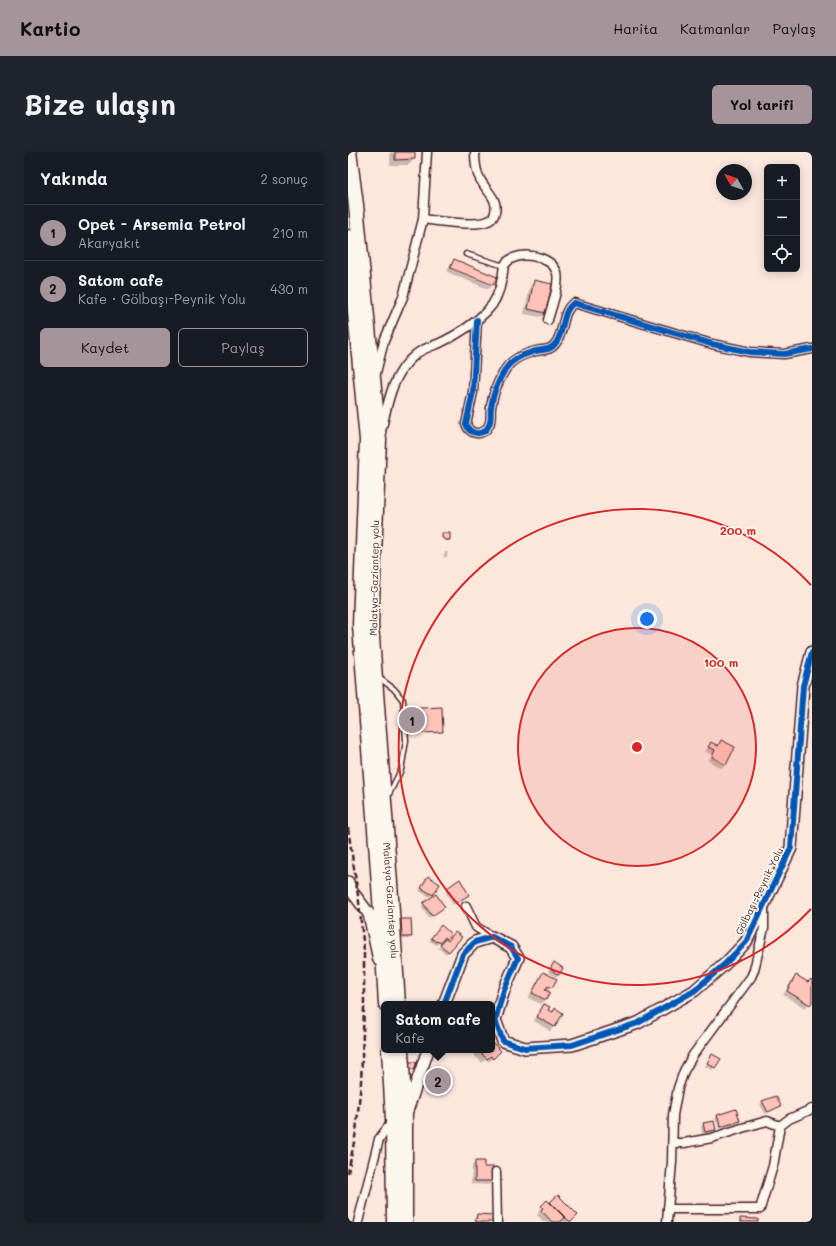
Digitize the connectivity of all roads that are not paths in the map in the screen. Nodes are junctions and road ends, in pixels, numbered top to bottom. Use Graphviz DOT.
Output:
graph roads {
  1 [pos="349,152"];
  2 [pos="427,152"];
  3 [pos="475,152"];
  4 [pos="423,219"];
  5 [pos="348,237"];
  6 [pos="466,254"];
  7 [pos="504,266"];
  8 [pos="478,320"];
  9 [pos="548,320"];
  10 [pos="812,349"];
  11 [pos="373,383"];
  12 [pos="379,440"];
  13 [pos="812,652"];
  14 [pos="375,675"];
  15 [pos="384,804"];
  16 [pos="348,882"];
  17 [pos="764,903"];
  18 [pos="466,906"];
  19 [pos="492,937"];
  20 [pos="385,986"];
  21 [pos="386,1001"];
  22 [pos="398,1001"];
  23 [pos="445,1001"];
  24 [pos="389,1053"];
  25 [pos="400,1053"];
  26 [pos="427,1053"];
  27 [pos="812,1109"];
  28 [pos="399,1119"];
  29 [pos="780,1126"];
  30 [pos="672,1143"];
  31 [pos="496,1172"];
  32 [pos="668,1209"];
  33 [pos="358,1222"];
  34 [pos="394,1222"];
  35 [pos="405,1222"];
  36 [pos="497,1222"];
  37 [pos="667,1222"];
  1 -- 11 [label="highway, Malatya-Gaziantep yolu"];
  2 -- 4 [label="street"];
  3 -- 4 [label="street"];
  4 -- 11 [label="street"];
  5 -- 20 [label="highway, Malatya-Gaziantep yolu"];
  6 -- 7 [label="lane"];
  7 -- 8 [label="street"];
  7 -- 9 [label="street"];
  8 -- 10 [label="street"];
  8 -- 12 [label="street"];
  11 -- 12 [label="highway, Malatya-Gaziantep yolu"];
  12 -- 14 [label="highway, Malatya-Gaziantep yolu"];
  13 -- 17 [label="street, Gölbaşı-Peynik Yolu"];
  14 -- 15 [label="highway, Malatya-Gaziantep yolu"];
  14 -- 15 [label="lane"];
  15 -- 22 [label="highway, Malatya-Gaziantep yolu"];
  16 -- 20 [label="street"];
  17 -- 19 [label="street, Gölbaşı-Peynik Yolu"];
  17 -- 30 [label="street"];
  18 -- 19 [label="street"];
  19 -- 23 [label="street"];
  20 -- 21 [label="highway, Malatya-Gaziantep yolu"];
  24 -- 28 [label="highway"];
  25 -- 28 [label="highway"];
  26 -- 28 [label="street"];
  27 -- 29 [label="street"];
  28 -- 33 [label="street"];
  28 -- 34 [label="highway"];
  28 -- 35 [label="highway"];
  29 -- 30 [label="street"];
  29 -- 32 [label="street"];
  30 -- 32 [label="street"];
  31 -- 36 [label="street"];
  32 -- 37 [label="street"];
}
